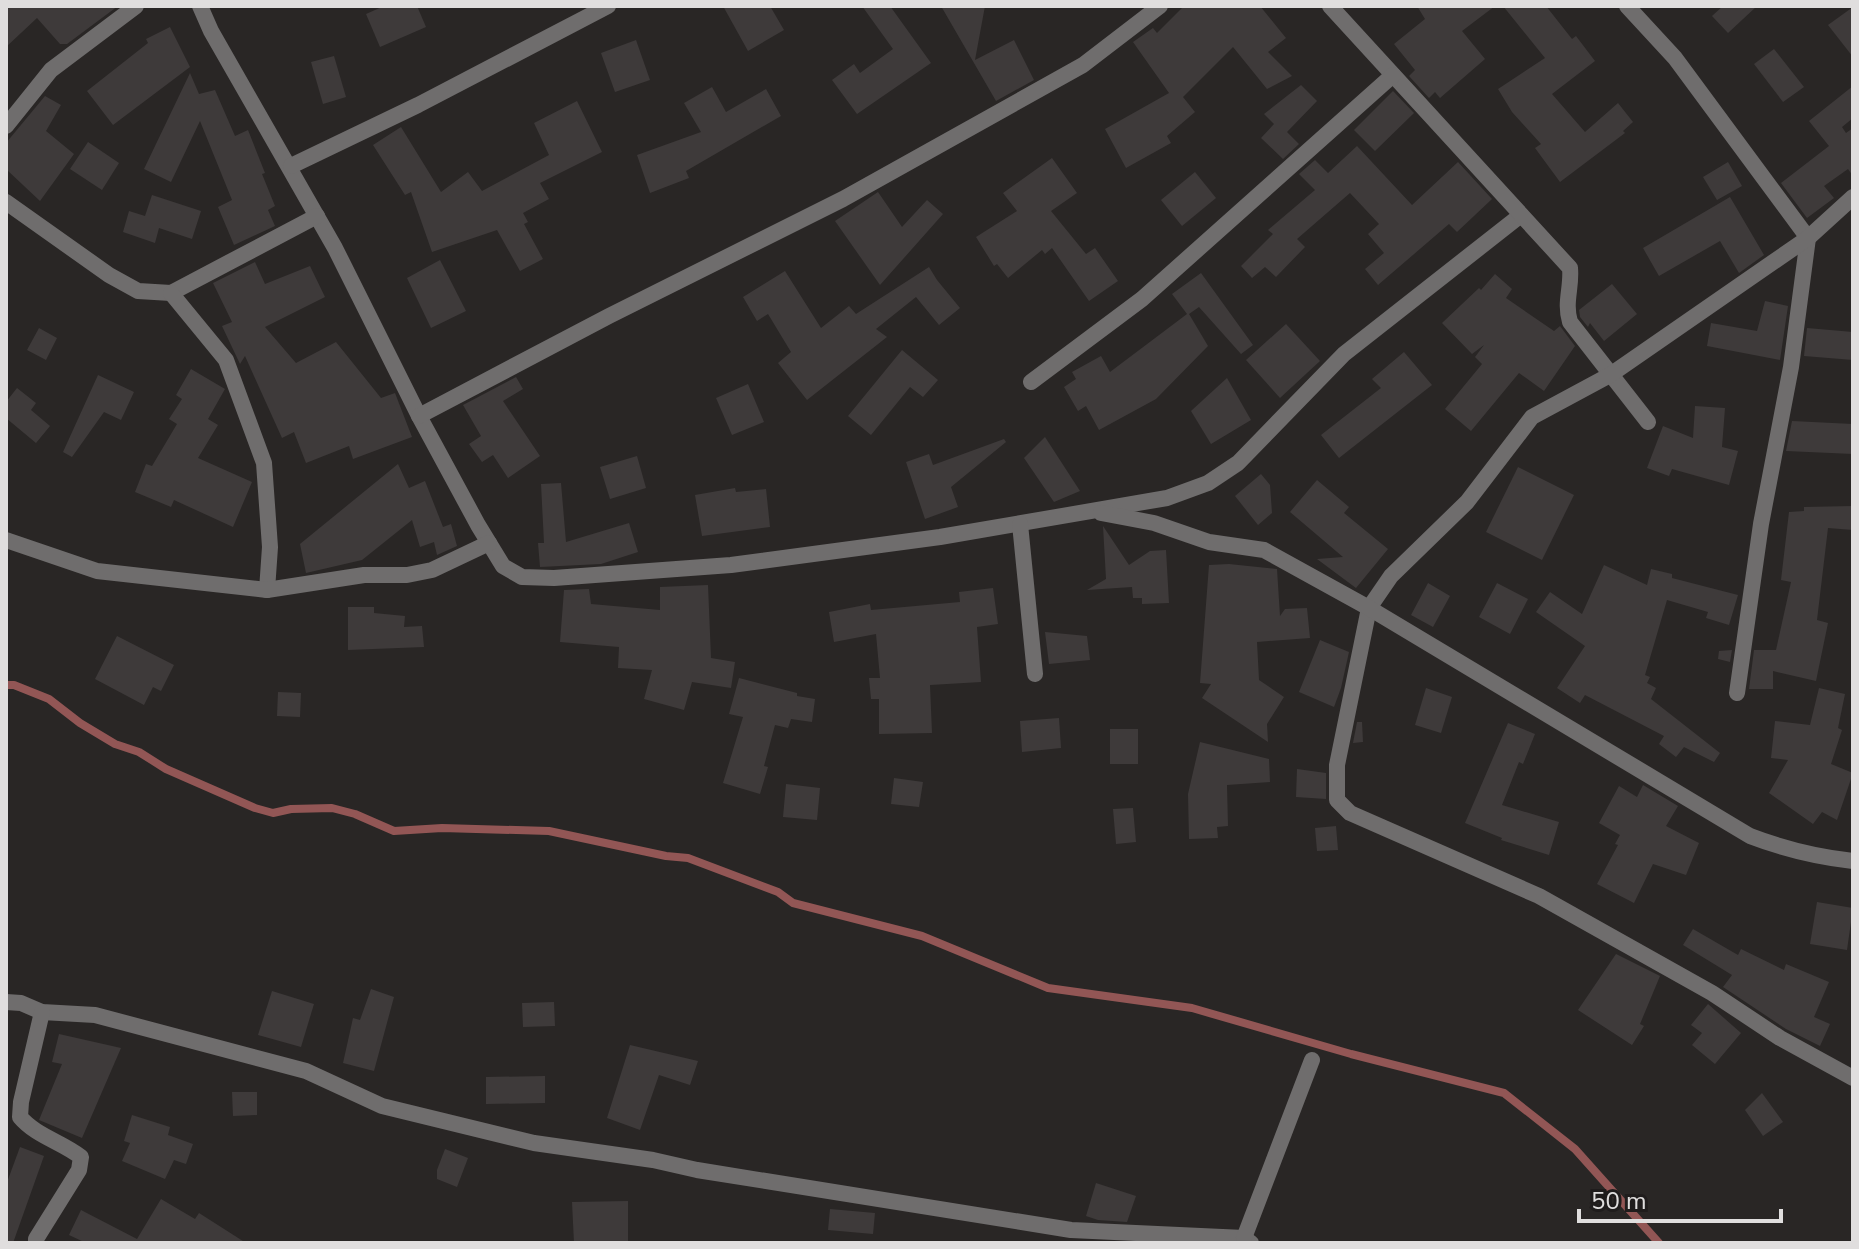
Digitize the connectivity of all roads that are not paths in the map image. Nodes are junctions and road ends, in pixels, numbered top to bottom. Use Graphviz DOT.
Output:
graph roads {
  1 [pos="136,6"];
  2 [pos="200,6"];
  3 [pos="608,6"];
  4 [pos="1160,6"];
  5 [pos="1330,6"];
  6 [pos="1627,6"];
  7 [pos="1393,75"];
  8 [pos="6,126"];
  9 [pos="291,166"];
  10 [pos="1853,197"];
  11 [pos="6,202"];
  12 [pos="1521,215"];
  13 [pos="317,216"];
  14 [pos="1808,238"];
  15 [pos="171,293"];
  16 [pos="1610,375"];
  17 [pos="1031,382"];
  18 [pos="419,416"];
  19 [pos="1648,422"];
  20 [pos="1092,511"];
  21 [pos="1020,524"];
  22 [pos="6,540"];
  23 [pos="489,543"];
  24 [pos="267,590"];
  25 [pos="1369,608"];
  26 [pos="1035,674"];
  27 [pos="1737,693"];
  28 [pos="1853,861"];
  29 [pos="6,1002"];
  30 [pos="42,1012"];
  31 [pos="1312,1060"];
  32 [pos="1853,1078"];
  33 [pos="1248,1240"];
  34 [pos="36,1243"];
  1 -- 8 [label="street"];
  2 -- 9 [label="street"];
  3 -- 9 [label="street"];
  4 -- 18 [label="street"];
  5 -- 7 [label="street"];
  6 -- 14 [label="street"];
  7 -- 12 [label="street"];
  7 -- 17 [label="street"];
  9 -- 13 [label="street"];
  10 -- 14 [label="street"];
  11 -- 15 [label="street"];
  12 -- 16 [label="street"];
  12 -- 20 [label="street"];
  13 -- 15 [label="street"];
  13 -- 18 [label="street"];
  14 -- 16 [label="street"];
  14 -- 27 [label="street"];
  15 -- 24 [label="street"];
  16 -- 19 [label="street"];
  16 -- 25 [label="street"];
  18 -- 23 [label="street"];
  20 -- 21 [label="street"];
  20 -- 25 [label="street"];
  21 -- 23 [label="street"];
  21 -- 26 [label="street"];
  22 -- 24 [label="street"];
  23 -- 24 [label="street"];
  25 -- 28 [label="street"];
  25 -- 32 [label="street"];
  29 -- 30 [label="street"];
  30 -- 33 [label="street"];
  30 -- 34 [label="street"];
  31 -- 33 [label="street"];
}
